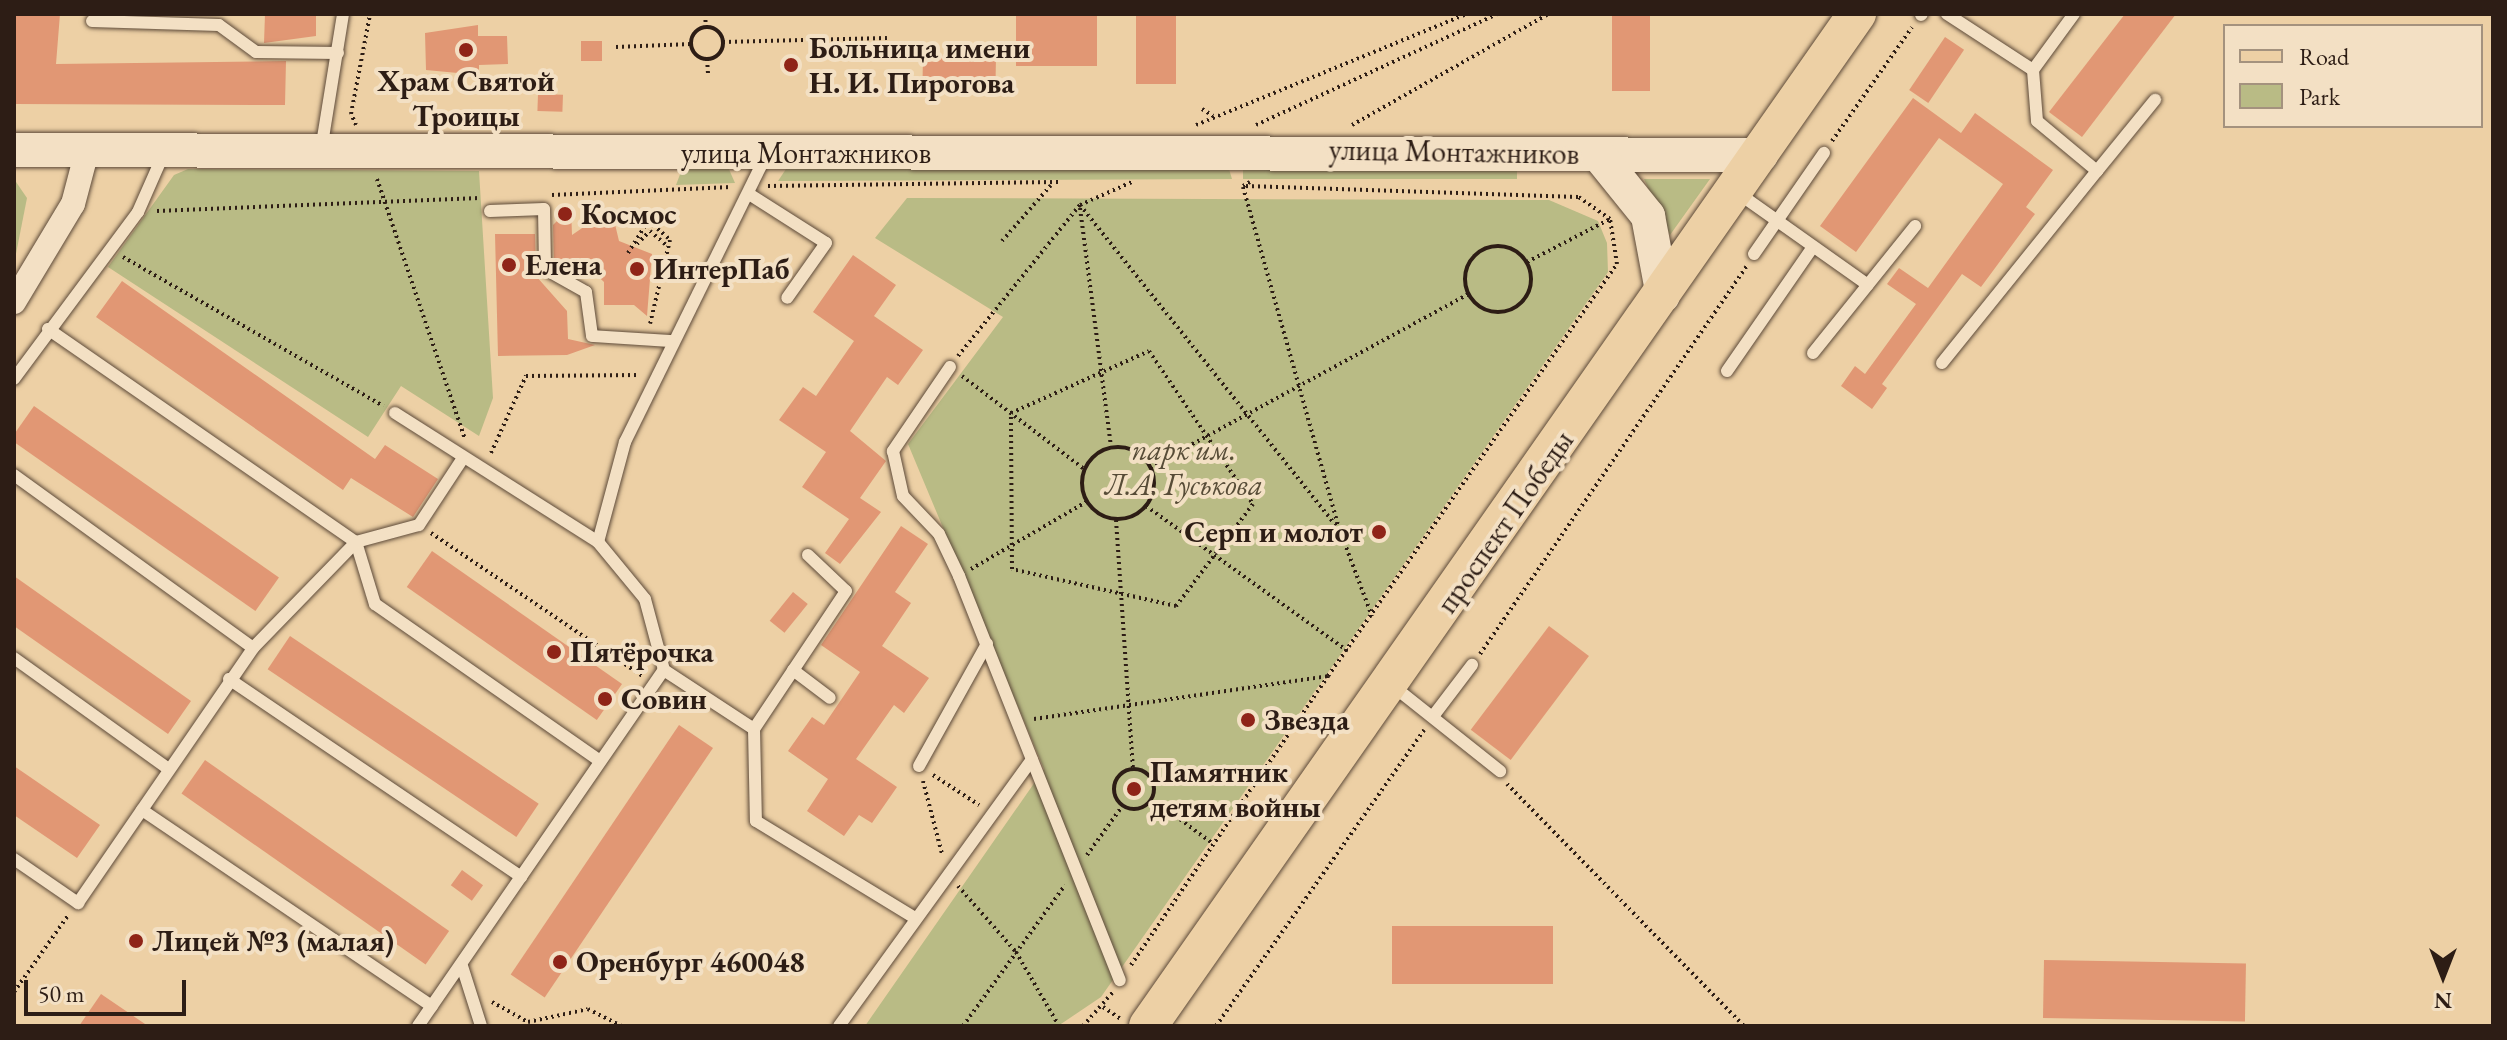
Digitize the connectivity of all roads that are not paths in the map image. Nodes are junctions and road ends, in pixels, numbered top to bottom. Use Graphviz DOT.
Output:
graph roads {
  1 [pos="343,14"];
  2 [pos="1857,14"];
  3 [pos="1947,14"];
  4 [pos="2074,14"];
  5 [pos="92,21"];
  6 [pos="338,53"];
  7 [pos="2033,70"];
  8 [pos="2155,100"];
  9 [pos="14,150"];
  10 [pos="87,151"];
  11 [pos="164,152"];
  12 [pos="320,153"];
  13 [pos="1824,153"];
  14 [pos="767,154"];
  15 [pos="1598,154"];
  16 [pos="1761,155"];
  17 [pos="2097,171"];
  18 [pos="1735,191"];
  19 [pos="749,194"];
  20 [pos="490,211"];
  21 [pos="1778,221"];
  22 [pos="1915,226"];
  23 [pos="1813,247"];
  24 [pos="1754,254"];
  25 [pos="1868,285"];
  26 [pos="1663,296"];
  27 [pos="787,298"];
  28 [pos="14,302"];
  29 [pos="48,329"];
  30 [pos="672,341"];
  31 [pos="1813,353"];
  32 [pos="1942,363"];
  33 [pos="950,367"];
  34 [pos="1727,371"];
  35 [pos="14,379"];
  36 [pos="395,413"];
  37 [pos="463,458"];
  38 [pos="14,475"];
  39 [pos="356,542"];
  40 [pos="598,542"];
  41 [pos="808,555"];
  42 [pos="987,644"];
  43 [pos="253,648"];
  44 [pos="14,658"];
  45 [pos="1472,665"];
  46 [pos="664,670"];
  47 [pos="793,670"];
  48 [pos="229,679"];
  49 [pos="1391,684"];
  50 [pos="830,698"];
  51 [pos="1434,715"];
  52 [pos="754,729"];
  53 [pos="1032,759"];
  54 [pos="600,761"];
  55 [pos="919,766"];
  56 [pos="167,768"];
  57 [pos="1500,771"];
  58 [pos="142,810"];
  59 [pos="18,862"];
  60 [pos="14,877"];
  61 [pos="521,877"];
  62 [pos="915,918"];
  63 [pos="462,966"];
  64 [pos="1120,980"];
  65 [pos="432,1006"];
  66 [pos="1137,1024"];
  67 [pos="418,1026"];
  68 [pos="481,1026"];
  69 [pos="839,1026"];
  1 -- 6 [label="lane"];
  2 -- 16 [label="main road, проспект Победы"];
  3 -- 7 [label="lane"];
  4 -- 7 [label="lane"];
  5 -- 6 [label="lane"];
  6 -- 12 [label="lane"];
  7 -- 17 [label="lane"];
  8 -- 17 [label="lane"];
  9 -- 10 [label="main road, улица Монтажников"];
  10 -- 11 [label="main road, улица Монтажников"];
  10 -- 28 [label="street"];
  11 -- 12 [label="main road, улица Монтажников"];
  11 -- 29 [label="lane"];
  12 -- 14 [label="main road, улица Монтажников"];
  13 -- 21 [label="lane"];
  14 -- 15 [label="main road, улица Монтажников"];
  14 -- 19 [label="lane"];
  15 -- 16 [label="main road, улица Монтажников"];
  15 -- 26 [label="main road, улица Монтажников"];
  16 -- 18 [label="main road, проспект Победы"];
  17 -- 32 [label="lane"];
  18 -- 21 [label="lane"];
  18 -- 26 [label="main road, проспект Победы"];
  19 -- 27 [label="lane"];
  19 -- 30 [label="lane"];
  20 -- 30 [label="lane"];
  21 -- 23 [label="lane"];
  21 -- 24 [label="lane"];
  22 -- 25 [label="lane"];
  23 -- 25 [label="lane"];
  23 -- 34 [label="lane"];
  25 -- 31 [label="lane"];
  26 -- 49 [label="main road, проспект Победы"];
  29 -- 35 [label="lane"];
  29 -- 39 [label="lane"];
  30 -- 40 [label="lane"];
  33 -- 42 [label="lane"];
  36 -- 37 [label="lane"];
  37 -- 39 [label="lane"];
  37 -- 40 [label="lane"];
  38 -- 43 [label="lane"];
  39 -- 43 [label="lane"];
  39 -- 54 [label="lane"];
  40 -- 46 [label="lane"];
  41 -- 47 [label="lane"];
  42 -- 53 [label="lane"];
  42 -- 55 [label="lane"];
  43 -- 48 [label="lane"];
  44 -- 56 [label="lane"];
  45 -- 51 [label="lane"];
  46 -- 52 [label="lane"];
  46 -- 54 [label="lane"];
  47 -- 50 [label="lane"];
  47 -- 52 [label="lane"];
  48 -- 56 [label="lane"];
  48 -- 61 [label="lane"];
  49 -- 51 [label="lane"];
  49 -- 66 [label="main road, проспект Победы"];
  51 -- 57 [label="lane"];
  52 -- 62 [label="lane"];
  53 -- 62 [label="lane"];
  53 -- 64 [label="lane"];
  54 -- 61 [label="lane"];
  56 -- 58 [label="lane"];
  58 -- 59 [label="lane"];
  58 -- 65 [label="lane"];
  59 -- 60 [label="lane"];
  61 -- 63 [label="lane"];
  62 -- 69 [label="lane"];
  63 -- 65 [label="lane"];
  63 -- 68 [label="lane"];
  65 -- 67 [label="lane"];
}
